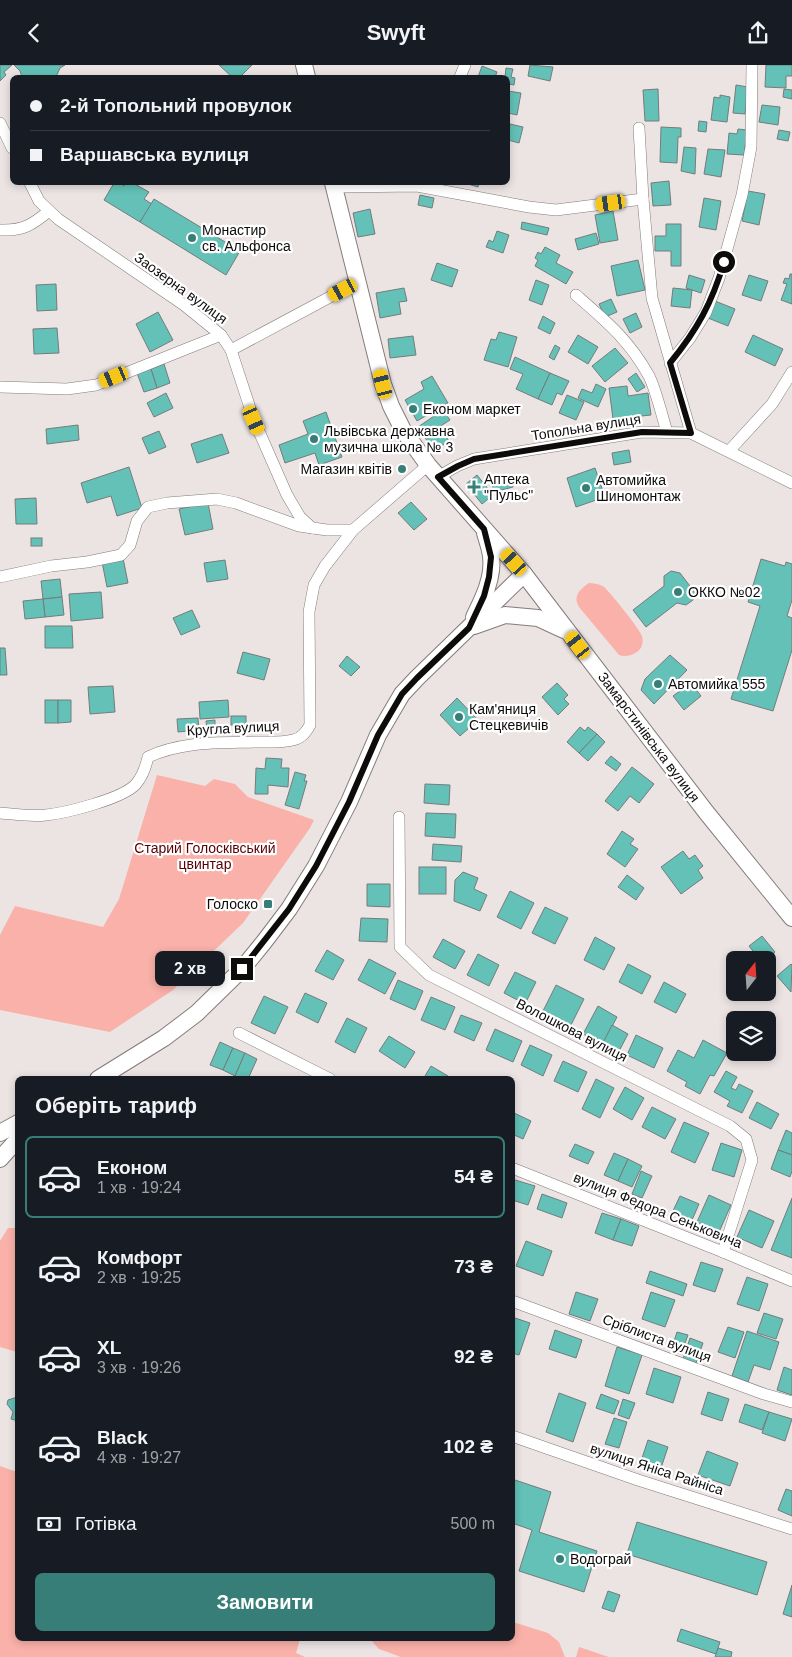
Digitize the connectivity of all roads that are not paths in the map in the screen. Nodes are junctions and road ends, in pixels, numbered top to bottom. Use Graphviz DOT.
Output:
graph roads {
  1 [pos="752,65"];
  2 [pos="0,123"];
  3 [pos="639,128"];
  4 [pos="10,144"];
  5 [pos="31,185"];
  6 [pos="333,185"];
  7 [pos="336,185"];
  8 [pos="392,185"];
  9 [pos="423,185"];
  10 [pos="643,199"];
  11 [pos="49,211"];
  12 [pos="0,230"];
  13 [pos="357,281"];
  14 [pos="576,295"];
  15 [pos="221,335"];
  16 [pos="231,350"];
  17 [pos="670,363"];
  18 [pos="792,372"];
  19 [pos="0,387"];
  20 [pos="666,432"];
  21 [pos="691,433"];
  22 [pos="729,451"];
  23 [pos="433,471"];
  24 [pos="792,483"];
  25 [pos="312,529"];
  26 [pos="484,529"];
  27 [pos="353,530"];
  28 [pos="524,574"];
  29 [pos="0,577"];
  30 [pos="469,628"];
  31 [pos="568,632"];
  32 [pos="0,813"];
  33 [pos="399,817"];
  34 [pos="792,918"];
  35 [pos="239,1033"];
  36 [pos="103,1076"];
  37 [pos="324,1076"];
  38 [pos="15,1125"];
  39 [pos="0,1133"];
  40 [pos="15,1142"];
  41 [pos="0,1159"];
  42 [pos="515,1169"];
  43 [pos="723,1252"];
  44 [pos="792,1281"];
  45 [pos="515,1302"];
  46 [pos="792,1402"];
  47 [pos="515,1437"];
  48 [pos="792,1529"];
  1 -- 17 [label="street"];
  2 -- 4 [label="street"];
  3 -- 10 [label="street"];
  5 -- 11 [label="street, Заозерна вулиця"];
  6 -- 13 [label="main road, Замарстинівська вулиця"];
  7 -- 8 [label="street"];
  9 -- 10 [label="street"];
  10 -- 17 [label="street"];
  11 -- 12 [label="street"];
  11 -- 15 [label="street, Заозерна вулиця"];
  13 -- 16 [label="street"];
  13 -- 23 [label="main road, Замарстинівська вулиця"];
  14 -- 20 [label="street"];
  15 -- 16 [label="street, Заозерна вулиця"];
  15 -- 19 [label="street"];
  16 -- 25 [label="street, Заозерна вулиця"];
  17 -- 21 [label="street"];
  18 -- 22 [label="street"];
  20 -- 21 [label="street, Топольна вулиця"];
  20 -- 23 [label="street, Топольна вулиця"];
  21 -- 22 [label="street, Топольна вулиця"];
  22 -- 24 [label="street, Топольна вулиця"];
  23 -- 26 [label="main road, Замарстинівська вулиця"];
  23 -- 27 [label="street, Кругла вулиця"];
  25 -- 27 [label="street"];
  25 -- 29 [label="street"];
  26 -- 28 [label="main road, Замарстинівська вулиця"];
  26 -- 30 [label="main road"];
  27 -- 32 [label="street, Кругла вулиця"];
  28 -- 30 [label="main road"];
  28 -- 31 [label="main road, Замарстинівська вулиця"];
  30 -- 31 [label="main road"];
  30 -- 36 [label="main road"];
  31 -- 34 [label="main road, Замарстинівська вулиця"];
  33 -- 43 [label="street, Волошкова вулиця"];
  35 -- 37 [label="street"];
  38 -- 39 [label="main road"];
  40 -- 41 [label="main road"];
  42 -- 43 [label="street, вулиця Федора Сеньковича"];
  43 -- 44 [label="street, вулиця Федора Сеньковича"];
  45 -- 46 [label="street, Сріблиста вулиця"];
  47 -- 48 [label="street, вулиця Яніса Райніса"];
}
